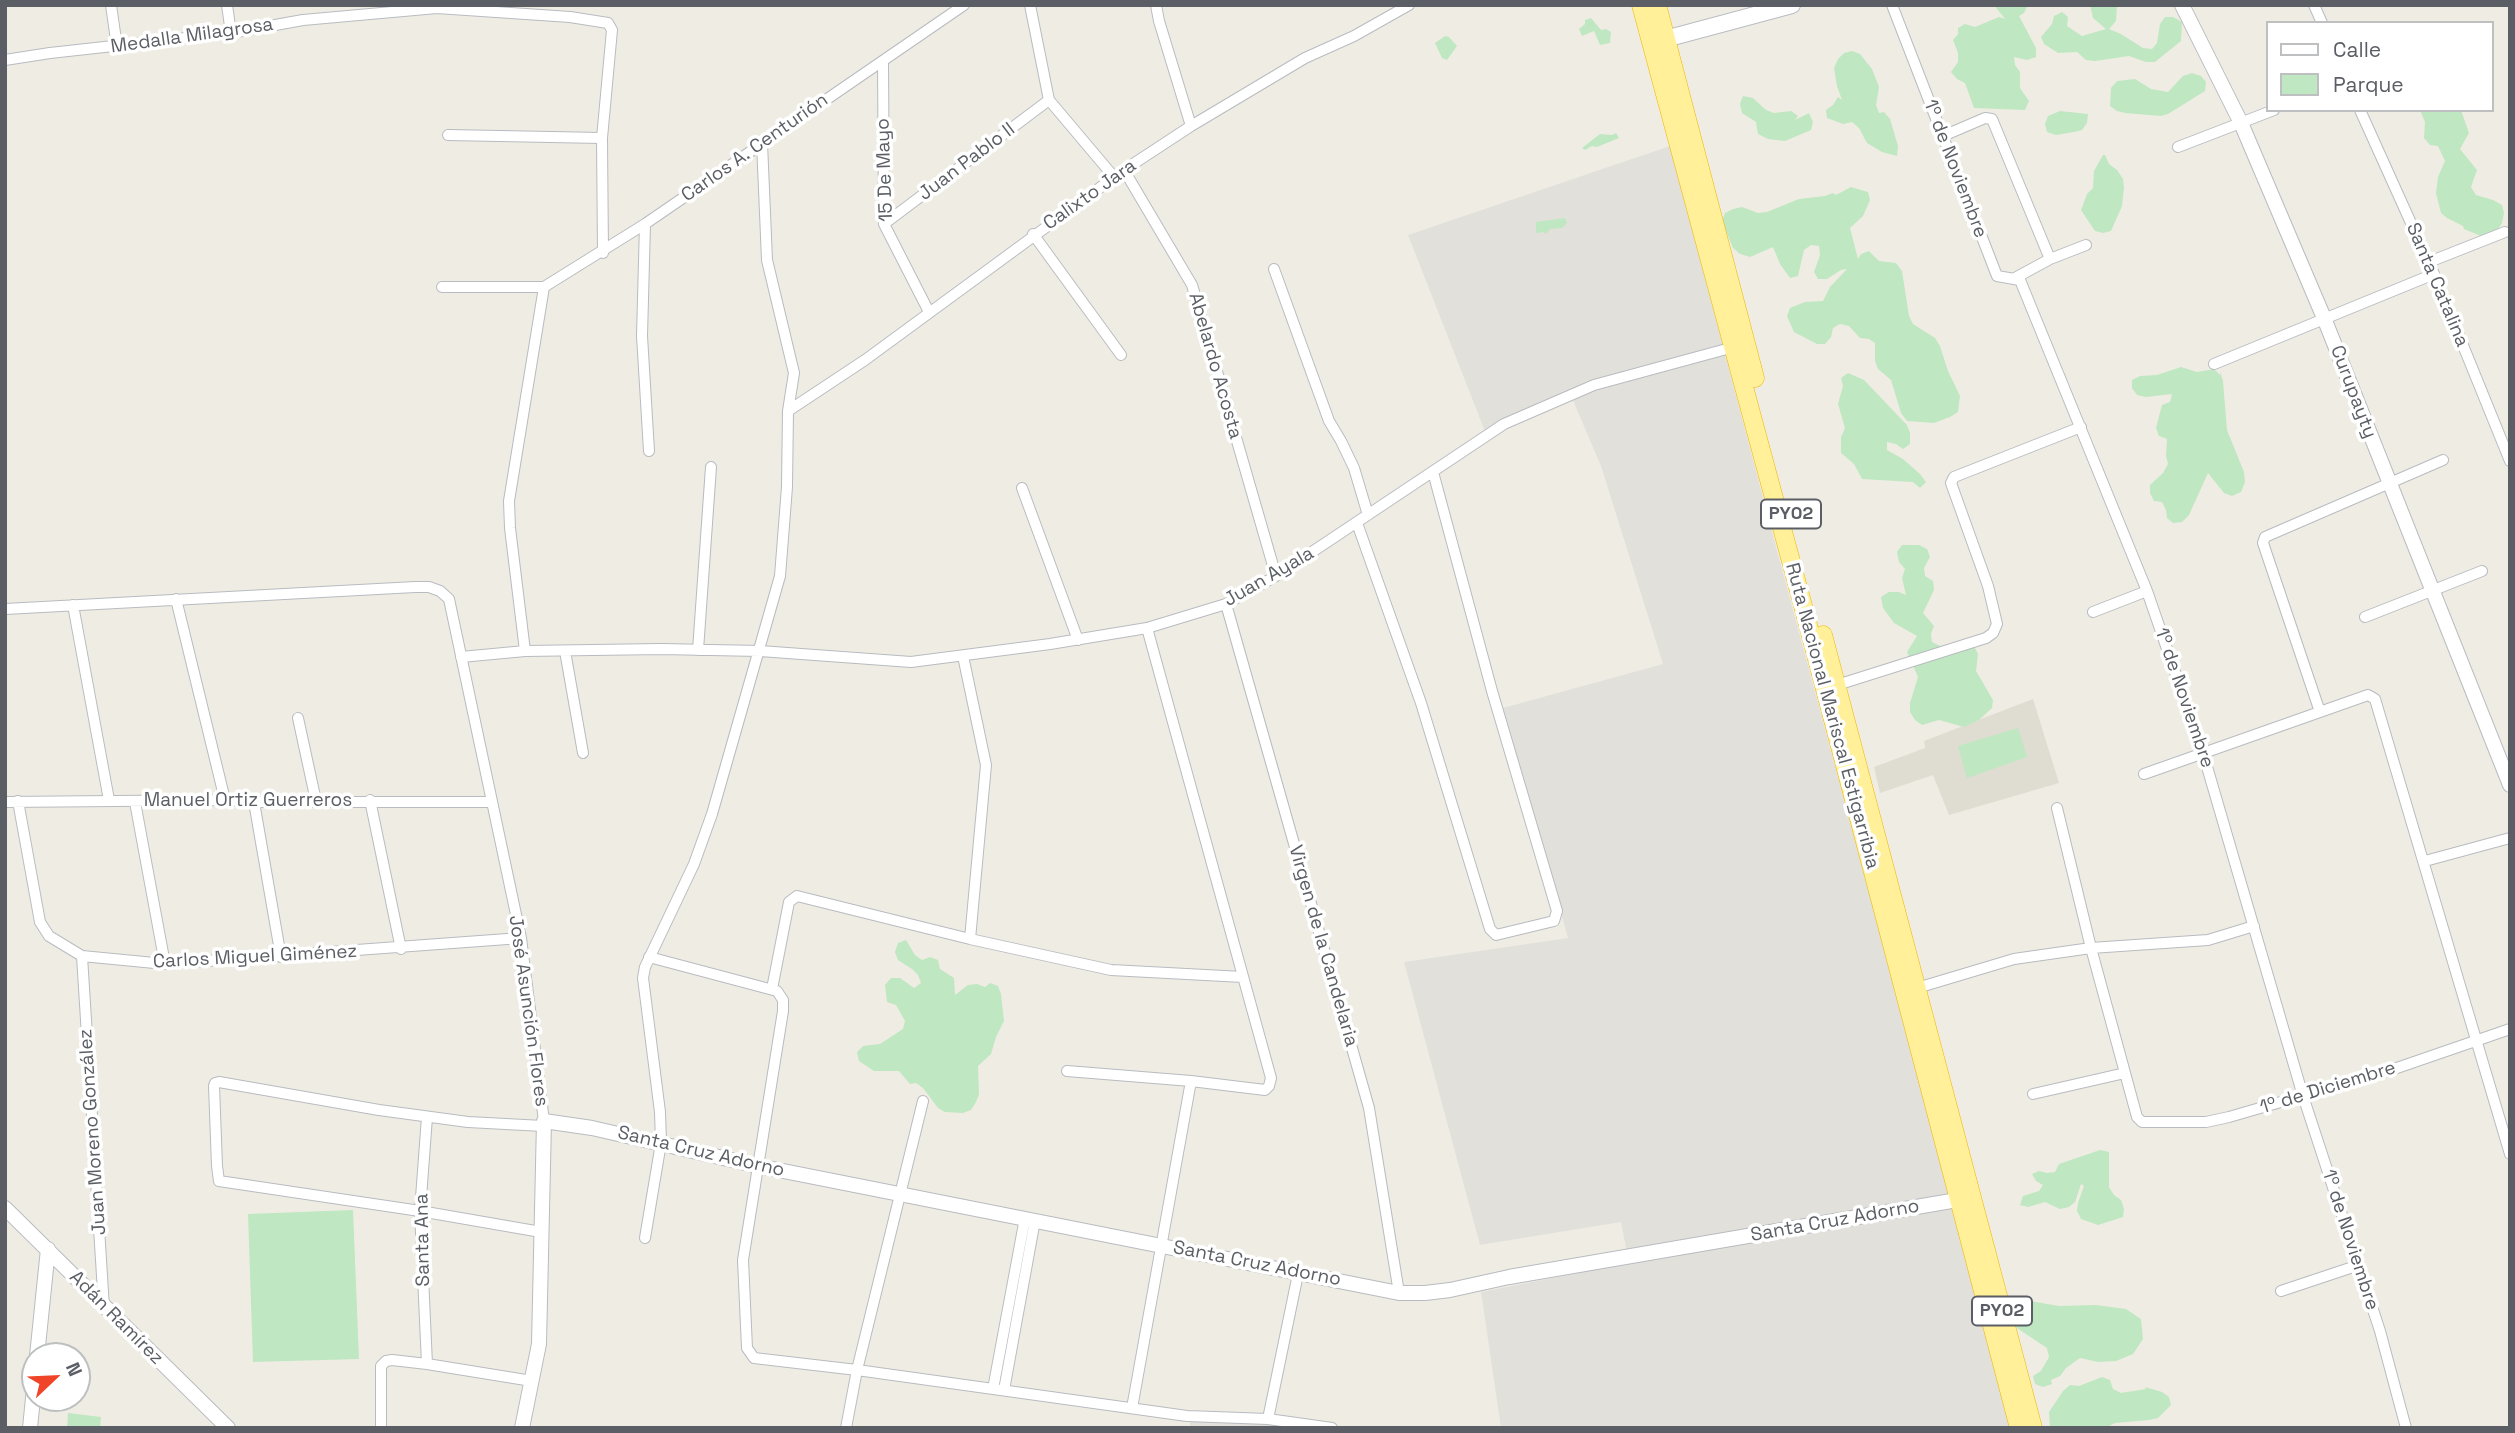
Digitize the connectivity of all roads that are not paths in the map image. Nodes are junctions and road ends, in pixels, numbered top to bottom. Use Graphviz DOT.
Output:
graph roads {
  1 [pos="111,5"];
  2 [pos="227,5"];
  3 [pos="571,5"];
  4 [pos="964,5"];
  5 [pos="1030,5"];
  6 [pos="1156,5"];
  7 [pos="1409,5"];
  8 [pos="1641,5"];
  9 [pos="1657,5"];
  10 [pos="1792,5"];
  11 [pos="1892,5"];
  12 [pos="2182,5"];
  13 [pos="2314,5"];
  14 [pos="467,7"];
  15 [pos="349,11"];
  16 [pos="570,17"];
  17 [pos="2321,21"];
  18 [pos="231,33"];
  19 [pos="1659,41"];
  20 [pos="117,47"];
  21 [pos="5,60"];
  22 [pos="883,61"];
  23 [pos="1049,100"];
  24 [pos="2269,112"];
  25 [pos="2361,112"];
  26 [pos="2241,123"];
  27 [pos="1191,126"];
  28 [pos="448,135"];
  29 [pos="1943,136"];
  30 [pos="602,138"];
  31 [pos="762,143"];
  32 [pos="2178,147"];
  33 [pos="1124,170"];
  34 [pos="1114,177"];
  35 [pos="645,224"];
  36 [pos="884,224"];
  37 [pos="2505,232"];
  38 [pos="1033,234"];
  39 [pos="2086,245"];
  40 [pos="603,253"];
  41 [pos="2050,259"];
  42 [pos="2429,262"];
  43 [pos="1274,269"];
  44 [pos="2434,274"];
  45 [pos="2015,278"];
  46 [pos="442,287"];
  47 [pos="544,287"];
  48 [pos="929,312"];
  49 [pos="2324,318"];
  50 [pos="1734,347"];
  51 [pos="1121,355"];
  52 [pos="2214,364"];
  53 [pos="788,411"];
  54 [pos="2081,427"];
  55 [pos="649,451"];
  56 [pos="2443,460"];
  57 [pos="2510,461"];
  58 [pos="712,467"];
  59 [pos="1433,472"];
  60 [pos="2389,483"];
  61 [pos="1022,488"];
  62 [pos="1368,515"];
  63 [pos="1357,523"];
  64 [pos="2482,571"];
  65 [pos="1276,576"];
  66 [pos="2433,591"];
  67 [pos="2147,592"];
  68 [pos="176,599"];
  69 [pos="1226,604"];
  70 [pos="73,605"];
  71 [pos="5,609"];
  72 [pos="2094,612"];
  73 [pos="2365,617"];
  74 [pos="1147,628"];
  75 [pos="1078,640"];
  76 [pos="565,650"];
  77 [pos="698,650"];
  78 [pos="525,651"];
  79 [pos="760,651"];
  80 [pos="963,656"];
  81 [pos="461,657"];
  82 [pos="1837,685"];
  83 [pos="2319,712"];
  84 [pos="298,718"];
  85 [pos="583,753"];
  86 [pos="2203,753"];
  87 [pos="2144,774"];
  88 [pos="2510,785"];
  89 [pos="109,800"];
  90 [pos="225,800"];
  91 [pos="370,800"];
  92 [pos="316,801"];
  93 [pos="5,802"];
  94 [pos="18,802"];
  95 [pos="135,802"];
  96 [pos="254,802"];
  97 [pos="491,802"];
  98 [pos="2057,808"];
  99 [pos="2510,838"];
  100 [pos="2425,861"];
  101 [pos="2254,926"];
  102 [pos="521,938"];
  103 [pos="970,939"];
  104 [pos="2091,948"];
  105 [pos="401,949"];
  106 [pos="82,956"];
  107 [pos="281,957"];
  108 [pos="649,957"];
  109 [pos="165,964"];
  110 [pos="1243,977"];
  111 [pos="1917,988"];
  112 [pos="772,989"];
  113 [pos="2510,1028"];
  114 [pos="2475,1040"];
  115 [pos="1067,1072"];
  116 [pos="2125,1073"];
  117 [pos="1191,1081"];
  118 [pos="2034,1094"];
  119 [pos="2303,1096"];
  120 [pos="923,1101"];
  121 [pos="427,1117"];
  122 [pos="543,1124"];
  123 [pos="660,1143"];
  124 [pos="2510,1154"];
  125 [pos="758,1166"];
  126 [pos="900,1194"];
  127 [pos="1964,1197"];
  128 [pos="5,1208"];
  129 [pos="420,1211"];
  130 [pos="1030,1219"];
  131 [pos="541,1233"];
  132 [pos="645,1238"];
  133 [pos="1161,1245"];
  134 [pos="48,1249"];
  135 [pos="2359,1265"];
  136 [pos="1298,1274"];
  137 [pos="2281,1291"];
  138 [pos="1399,1293"];
  139 [pos="104,1308"];
  140 [pos="38,1342"];
  141 [pos="427,1364"];
  142 [pos="857,1370"];
  143 [pos="532,1381"];
  144 [pos="998,1389"];
  145 [pos="1132,1408"];
  146 [pos="1183,1415"];
  147 [pos="1268,1419"];
  148 [pos="229,1428"];
  149 [pos="381,1428"];
  150 [pos="522,1428"];
  151 [pos="846,1428"];
  152 [pos="1183,1428"];
  153 [pos="1332,1428"];
  154 [pos="2018,1428"];
  155 [pos="2033,1428"];
  156 [pos="2406,1428"];
  1 -- 20 [label="street"];
  2 -- 18 [label="street"];
  3 -- 16 [label="street"];
  4 -- 22 [label="street, Carlos A. Centurión"];
  5 -- 23 [label="street"];
  6 -- 27 [label="street"];
  7 -- 27 [label="street, Calixto Jara"];
  8 -- 19 [label="highway, Ruta Nacional Mariscal Estigarribia / PY02"];
  9 -- 19 [label="highway, Ruta Nacional Mariscal Estigarribia / PY02"];
  10 -- 19 [label="main road"];
  11 -- 29 [label="street, 1º de Noviembre"];
  12 -- 26 [label="street, Curupayty"];
  13 -- 17 [label="street"];
  14 -- 15 [label="street, Medalla Milagrosa"];
  14 -- 16 [label="street, Medalla Milagrosa"];
  15 -- 18 [label="street, Medalla Milagrosa"];
  16 -- 30 [label="street, Medalla Milagrosa"];
  18 -- 20 [label="street, Medalla Milagrosa"];
  19 -- 50 [label="highway, Ruta Nacional Mariscal Estigarribia / PY02"];
  19 -- 82 [label="highway, Ruta Nacional Mariscal Estigarribia / PY02"];
  20 -- 21 [label="street, Medalla Milagrosa"];
  22 -- 31 [label="street, Carlos A. Centurión"];
  22 -- 36 [label="street, 15 De Mayo"];
  23 -- 34 [label="street"];
  23 -- 36 [label="street, Juan Pablo II"];
  24 -- 26 [label="street"];
  25 -- 42 [label="street, Santa Catalina"];
  26 -- 32 [label="street"];
  26 -- 49 [label="street, Curupayty"];
  27 -- 33 [label="street, Calixto Jara"];
  28 -- 30 [label="street"];
  29 -- 41 [label="street"];
  29 -- 45 [label="street, 1º de Noviembre"];
  30 -- 40 [label="street, Medalla Milagrosa"];
  31 -- 35 [label="street, Carlos A. Centurión"];
  31 -- 53 [label="street"];
  33 -- 34 [label="street, Calixto Jara"];
  33 -- 65 [label="street, Abelardo Acosta"];
  34 -- 38 [label="street, Calixto Jara"];
  35 -- 40 [label="street, Carlos A. Centurión"];
  35 -- 55 [label="street"];
  36 -- 48 [label="street, 15 De Mayo"];
  37 -- 42 [label="street"];
  38 -- 48 [label="street, Calixto Jara"];
  38 -- 51 [label="street"];
  39 -- 41 [label="street"];
  40 -- 47 [label="street, Carlos A. Centurión"];
  41 -- 45 [label="street"];
  42 -- 44 [label="street, Santa Catalina"];
  43 -- 62 [label="street"];
  44 -- 49 [label="street"];
  44 -- 57 [label="street, Santa Catalina"];
  45 -- 54 [label="street, 1º de Noviembre"];
  46 -- 47 [label="street"];
  47 -- 78 [label="street"];
  48 -- 53 [label="street, Calixto Jara"];
  49 -- 52 [label="street"];
  49 -- 60 [label="street, Curupayty"];
  50 -- 59 [label="street, Juan Ayala"];
  50 -- 127 [label="highway, Ruta Nacional Mariscal Estigarribia / PY02"];
  53 -- 79 [label="street"];
  54 -- 67 [label="street, 1º de Noviembre"];
  54 -- 82 [label="street"];
  56 -- 60 [label="street"];
  58 -- 77 [label="street"];
  59 -- 62 [label="street, Juan Ayala"];
  59 -- 63 [label="street"];
  60 -- 66 [label="street, Curupayty"];
  60 -- 83 [label="street"];
  61 -- 75 [label="street"];
  62 -- 63 [label="street, Juan Ayala"];
  63 -- 65 [label="street, Juan Ayala"];
  64 -- 66 [label="street"];
  65 -- 69 [label="street, Juan Ayala"];
  66 -- 73 [label="street"];
  66 -- 88 [label="street, Curupayty"];
  67 -- 72 [label="street"];
  67 -- 86 [label="street, 1º de Noviembre"];
  68 -- 70 [label="street"];
  68 -- 81 [label="street, José Asunción Flores"];
  68 -- 90 [label="street"];
  69 -- 74 [label="street, Juan Ayala"];
  69 -- 138 [label="street, Virgen de la Candelaria"];
  70 -- 71 [label="street"];
  70 -- 89 [label="street"];
  74 -- 75 [label="street, Juan Ayala"];
  74 -- 110 [label="street"];
  75 -- 80 [label="street, Juan Ayala"];
  76 -- 77 [label="street, Juan Ayala"];
  76 -- 78 [label="street, Juan Ayala"];
  76 -- 85 [label="street"];
  77 -- 79 [label="street, Juan Ayala"];
  78 -- 81 [label="street, Juan Ayala"];
  79 -- 80 [label="street, Juan Ayala"];
  79 -- 108 [label="street"];
  80 -- 103 [label="street"];
  81 -- 97 [label="street, José Asunción Flores"];
  82 -- 111 [label="highway, Ruta Nacional Mariscal Estigarribia / PY02"];
  83 -- 86 [label="street"];
  83 -- 100 [label="street"];
  84 -- 92 [label="street"];
  86 -- 87 [label="street"];
  86 -- 101 [label="street, 1º de Noviembre"];
  89 -- 94 [label="street, Manuel Ortiz Guerreros"];
  89 -- 95 [label="street, Manuel Ortiz Guerreros"];
  90 -- 95 [label="street, Manuel Ortiz Guerreros"];
  90 -- 96 [label="street, Manuel Ortiz Guerreros"];
  91 -- 92 [label="street, Manuel Ortiz Guerreros"];
  91 -- 97 [label="street, Manuel Ortiz Guerreros"];
  91 -- 105 [label="street"];
  92 -- 96 [label="street, Manuel Ortiz Guerreros"];
  93 -- 94 [label="street, Manuel Ortiz Guerreros"];
  94 -- 106 [label="street, Carlos Miguel Giménez"];
  95 -- 109 [label="street"];
  96 -- 107 [label="street"];
  97 -- 102 [label="street, José Asunción Flores"];
  98 -- 104 [label="street"];
  99 -- 100 [label="street"];
  100 -- 114 [label="street"];
  101 -- 104 [label="street"];
  101 -- 119 [label="street, 1º de Noviembre"];
  102 -- 105 [label="street, Carlos Miguel Giménez"];
  102 -- 122 [label="street, José Asunción Flores"];
  103 -- 110 [label="street"];
  103 -- 112 [label="street"];
  104 -- 111 [label="street"];
  104 -- 116 [label="street"];
  105 -- 107 [label="street, Carlos Miguel Giménez"];
  106 -- 109 [label="street, Carlos Miguel Giménez"];
  106 -- 139 [label="street, Juan Moreno González"];
  107 -- 109 [label="street, Carlos Miguel Giménez"];
  108 -- 112 [label="street"];
  108 -- 123 [label="street"];
  110 -- 117 [label="street"];
  111 -- 127 [label="highway, Ruta Nacional Mariscal Estigarribia / PY02"];
  112 -- 125 [label="street"];
  113 -- 114 [label="street, 1º de Diciembre"];
  114 -- 119 [label="street, 1º de Diciembre"];
  114 -- 124 [label="street"];
  115 -- 117 [label="street"];
  116 -- 118 [label="street"];
  116 -- 119 [label="street, 1º de Diciembre"];
  117 -- 133 [label="street"];
  119 -- 135 [label="street, 1º de Noviembre"];
  120 -- 126 [label="street"];
  121 -- 122 [label="street"];
  121 -- 129 [label="street, Santa Ana"];
  121 -- 129 [label="street"];
  122 -- 123 [label="street, Santa Cruz Adorno"];
  122 -- 131 [label="street, José Asunción Flores"];
  123 -- 125 [label="street, Santa Cruz Adorno"];
  123 -- 132 [label="street"];
  125 -- 126 [label="street, Santa Cruz Adorno"];
  125 -- 142 [label="street"];
  126 -- 130 [label="street, Santa Cruz Adorno"];
  126 -- 142 [label="street"];
  127 -- 138 [label="street, Santa Cruz Adorno"];
  127 -- 154 [label="highway, Ruta Nacional Mariscal Estigarribia / PY02"];
  127 -- 155 [label="highway, Ruta Nacional Mariscal Estigarribia / PY02"];
  128 -- 134 [label="street, Adán Ramírez"];
  129 -- 131 [label="street"];
  129 -- 141 [label="street, Santa Ana"];
  130 -- 133 [label="street, Santa Cruz Adorno"];
  130 -- 144 [label="street"];
  131 -- 143 [label="street, José Asunción Flores"];
  133 -- 136 [label="street, Santa Cruz Adorno"];
  133 -- 145 [label="street"];
  134 -- 139 [label="street, Adán Ramírez"];
  134 -- 140 [label="street"];
  135 -- 137 [label="street"];
  135 -- 156 [label="street, 1º de Noviembre"];
  136 -- 138 [label="street, Santa Cruz Adorno"];
  136 -- 147 [label="street"];
  139 -- 148 [label="street, Adán Ramírez"];
  141 -- 143 [label="street"];
  141 -- 149 [label="street"];
  142 -- 144 [label="street"];
  142 -- 151 [label="street"];
  143 -- 150 [label="street, José Asunción Flores"];
  144 -- 145 [label="street"];
  145 -- 146 [label="street"];
  146 -- 147 [label="street"];
  146 -- 152 [label="street"];
  147 -- 153 [label="street"];
}
